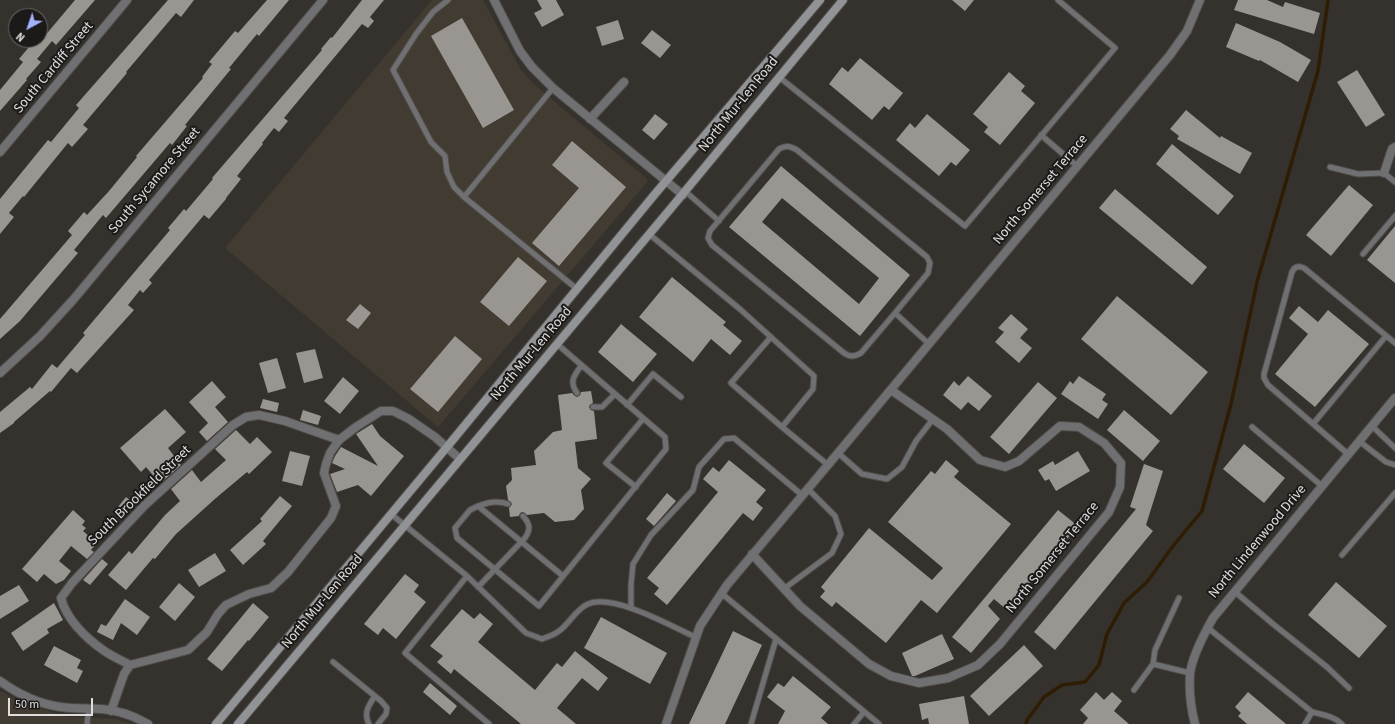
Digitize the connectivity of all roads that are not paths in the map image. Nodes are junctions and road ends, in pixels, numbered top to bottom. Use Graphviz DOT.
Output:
graph roads {
  1 [pos="127,0"];
  2 [pos="323,0"];
  3 [pos="448,0"];
  4 [pos="494,0"];
  5 [pos="820,0"];
  6 [pos="843,0"];
  7 [pos="1058,0"];
  8 [pos="1200,0"];
  9 [pos="779,77"];
  10 [pos="624,82"];
  11 [pos="553,88"];
  12 [pos="590,119"];
  13 [pos="1041,135"];
  14 [pos="1395,147"];
  15 [pos="0,152"];
  16 [pos="1077,166"];
  17 [pos="1330,167"];
  18 [pos="1384,173"];
  19 [pos="666,181"];
  20 [pos="1395,182"];
  21 [pos="684,193"];
  22 [pos="464,197"];
  23 [pos="1395,216"];
  24 [pos="719,221"];
  25 [pos="649,234"];
  26 [pos="1362,254"];
  27 [pos="577,290"];
  28 [pos="895,313"];
  29 [pos="1386,336"];
  30 [pos="771,337"];
  31 [pos="1395,343"];
  32 [pos="557,344"];
  33 [pos="929,344"];
  34 [pos="582,366"];
  35 [pos="0,373"];
  36 [pos="891,390"];
  37 [pos="577,392"];
  38 [pos="615,394"];
  39 [pos="681,397"];
  40 [pos="1395,398"];
  41 [pos="627,405"];
  42 [pos="593,407"];
  43 [pos="643,419"];
  44 [pos="933,419"];
  45 [pos="1313,424"];
  46 [pos="1372,426"];
  47 [pos="782,427"];
  48 [pos="1252,428"];
  49 [pos="339,440"];
  50 [pos="1359,441"];
  51 [pos="447,447"];
  52 [pos="1395,448"];
  53 [pos="838,453"];
  54 [pos="1348,454"];
  55 [pos="460,459"];
  56 [pos="828,465"];
  57 [pos="1395,466"];
  58 [pos="1322,486"];
  59 [pos="636,487"];
  60 [pos="808,489"];
  61 [pos="1395,494"];
  62 [pos="802,495"];
  63 [pos="508,504"];
  64 [pos="478,506"];
  65 [pos="391,514"];
  66 [pos="523,516"];
  67 [pos="405,524"];
  68 [pos="521,542"];
  69 [pos="752,554"];
  70 [pos="1342,555"];
  71 [pos="494,569"];
  72 [pos="467,576"];
  73 [pos="563,576"];
  74 [pos="478,587"];
  75 [pos="785,588"];
  76 [pos="1234,591"];
  77 [pos="721,593"];
  78 [pos="1179,598"];
  79 [pos="631,608"];
  80 [pos="1208,628"];
  81 [pos="695,637"];
  82 [pos="776,639"];
  83 [pos="333,662"];
  84 [pos="1153,664"];
  85 [pos="130,665"];
  86 [pos="1190,673"];
  87 [pos="0,680"];
  88 [pos="1349,688"];
  89 [pos="1134,690"];
  90 [pos="375,696"];
  91 [pos="90,708"];
  92 [pos="111,711"];
  93 [pos="864,712"];
  94 [pos="1312,712"];
  95 [pos="87,724"];
  96 [pos="148,724"];
  97 [pos="216,724"];
  98 [pos="238,724"];
  99 [pos="369,724"];
  100 [pos="378,724"];
  101 [pos="489,724"];
  102 [pos="666,724"];
  103 [pos="750,724"];
  104 [pos="854,724"];
  105 [pos="879,724"];
  106 [pos="1195,724"];
  107 [pos="1305,724"];
  108 [pos="1342,724"];
  1 -- 15 [label="street, South Cardiff Street"];
  2 -- 35 [label="street, South Sycamore Street"];
  3 -- 22 [label="lane"];
  4 -- 11 [label="street"];
  5 -- 19 [label="main road, North Mur-Len Road"];
  6 -- 9 [label="main road, North Mur-Len Road"];
  7 -- 13 [label="lane"];
  8 -- 16 [label="street, North Somerset Terrace"];
  9 -- 13 [label="lane"];
  9 -- 21 [label="main road, North Mur-Len Road"];
  10 -- 12 [label="street"];
  11 -- 12 [label="street"];
  11 -- 22 [label="lane"];
  12 -- 19 [label="street"];
  13 -- 16 [label="lane"];
  14 -- 18 [label="street"];
  16 -- 33 [label="street, North Somerset Terrace"];
  17 -- 18 [label="lane"];
  18 -- 20 [label="lane"];
  19 -- 21 [label="street"];
  19 -- 27 [label="main road, North Mur-Len Road"];
  21 -- 24 [label="lane"];
  21 -- 25 [label="main road, North Mur-Len Road"];
  22 -- 27 [label="lane"];
  23 -- 26 [label="lane"];
  24 -- 28 [label="lane"];
  24 -- 28 [label="lane"];
  25 -- 30 [label="lane"];
  25 -- 32 [label="main road, North Mur-Len Road"];
  27 -- 51 [label="main road, North Mur-Len Road"];
  28 -- 33 [label="lane"];
  29 -- 31 [label="lane"];
  29 -- 45 [label="lane"];
  29 -- 45 [label="lane"];
  30 -- 47 [label="lane"];
  30 -- 47 [label="lane"];
  32 -- 34 [label="lane"];
  32 -- 55 [label="main road, North Mur-Len Road"];
  33 -- 36 [label="street, North Somerset Terrace"];
  34 -- 37 [label="lane"];
  34 -- 38 [label="lane"];
  36 -- 44 [label="street, North Somerset Terrace"];
  36 -- 53 [label="street, North Somerset Terrace"];
  38 -- 41 [label="lane"];
  38 -- 42 [label="lane"];
  39 -- 41 [label="lane"];
  40 -- 46 [label="street, North Lindenwood Drive"];
  41 -- 43 [label="lane"];
  43 -- 59 [label="lane"];
  43 -- 59 [label="lane"];
  44 -- 53 [label="lane"];
  44 -- 75 [label="street, North Somerset Terrace"];
  45 -- 54 [label="lane"];
  46 -- 50 [label="street, North Lindenwood Drive"];
  46 -- 52 [label="lane"];
  47 -- 56 [label="lane"];
  48 -- 58 [label="lane"];
  49 -- 51 [label="street"];
  49 -- 85 [label="street"];
  49 -- 85 [label="street, South Brookfield Street"];
  50 -- 54 [label="street, North Lindenwood Drive"];
  50 -- 57 [label="lane"];
  51 -- 55 [label="street"];
  51 -- 65 [label="main road, North Mur-Len Road"];
  53 -- 56 [label="street, North Somerset Terrace"];
  54 -- 58 [label="street, North Lindenwood Drive"];
  55 -- 67 [label="main road, North Mur-Len Road"];
  56 -- 60 [label="street, North Somerset Terrace"];
  58 -- 76 [label="street, North Lindenwood Drive"];
  59 -- 73 [label="lane"];
  60 -- 62 [label="street, North Somerset Terrace"];
  60 -- 75 [label="lane"];
  61 -- 70 [label="lane"];
  62 -- 69 [label="street, North Somerset Terrace"];
  62 -- 79 [label="lane"];
  63 -- 64 [label="lane"];
  64 -- 68 [label="lane"];
  64 -- 71 [label="lane"];
  65 -- 67 [label="lane"];
  65 -- 97 [label="main road, North Mur-Len Road"];
  66 -- 68 [label="lane"];
  67 -- 72 [label="lane"];
  67 -- 98 [label="main road, North Mur-Len Road"];
  68 -- 71 [label="lane"];
  68 -- 73 [label="lane"];
  69 -- 75 [label="street, North Somerset Terrace"];
  69 -- 77 [label="street, North Somerset Terrace"];
  71 -- 73 [label="lane"];
  71 -- 74 [label="lane"];
  72 -- 74 [label="lane"];
  72 -- 101 [label="lane"];
  74 -- 79 [label="lane"];
  76 -- 80 [label="street, North Lindenwood Drive"];
  76 -- 88 [label="lane"];
  77 -- 81 [label="street, North Somerset Terrace"];
  77 -- 82 [label="lane"];
  78 -- 84 [label="lane"];
  79 -- 81 [label="lane"];
  80 -- 86 [label="street, North Lindenwood Drive"];
  80 -- 94 [label="lane"];
  81 -- 102 [label="street, North Somerset Terrace"];
  82 -- 93 [label="lane"];
  82 -- 103 [label="lane"];
  83 -- 90 [label="lane"];
  84 -- 86 [label="lane"];
  84 -- 89 [label="lane"];
  85 -- 92 [label="street"];
  86 -- 106 [label="street, North Lindenwood Drive"];
  87 -- 91 [label="street"];
  90 -- 99 [label="lane"];
  90 -- 100 [label="lane"];
  91 -- 92 [label="street"];
  91 -- 95 [label="lane"];
  92 -- 96 [label="street"];
  93 -- 104 [label="lane"];
  93 -- 105 [label="lane"];
  94 -- 107 [label="lane"];
  94 -- 108 [label="lane"];
}
